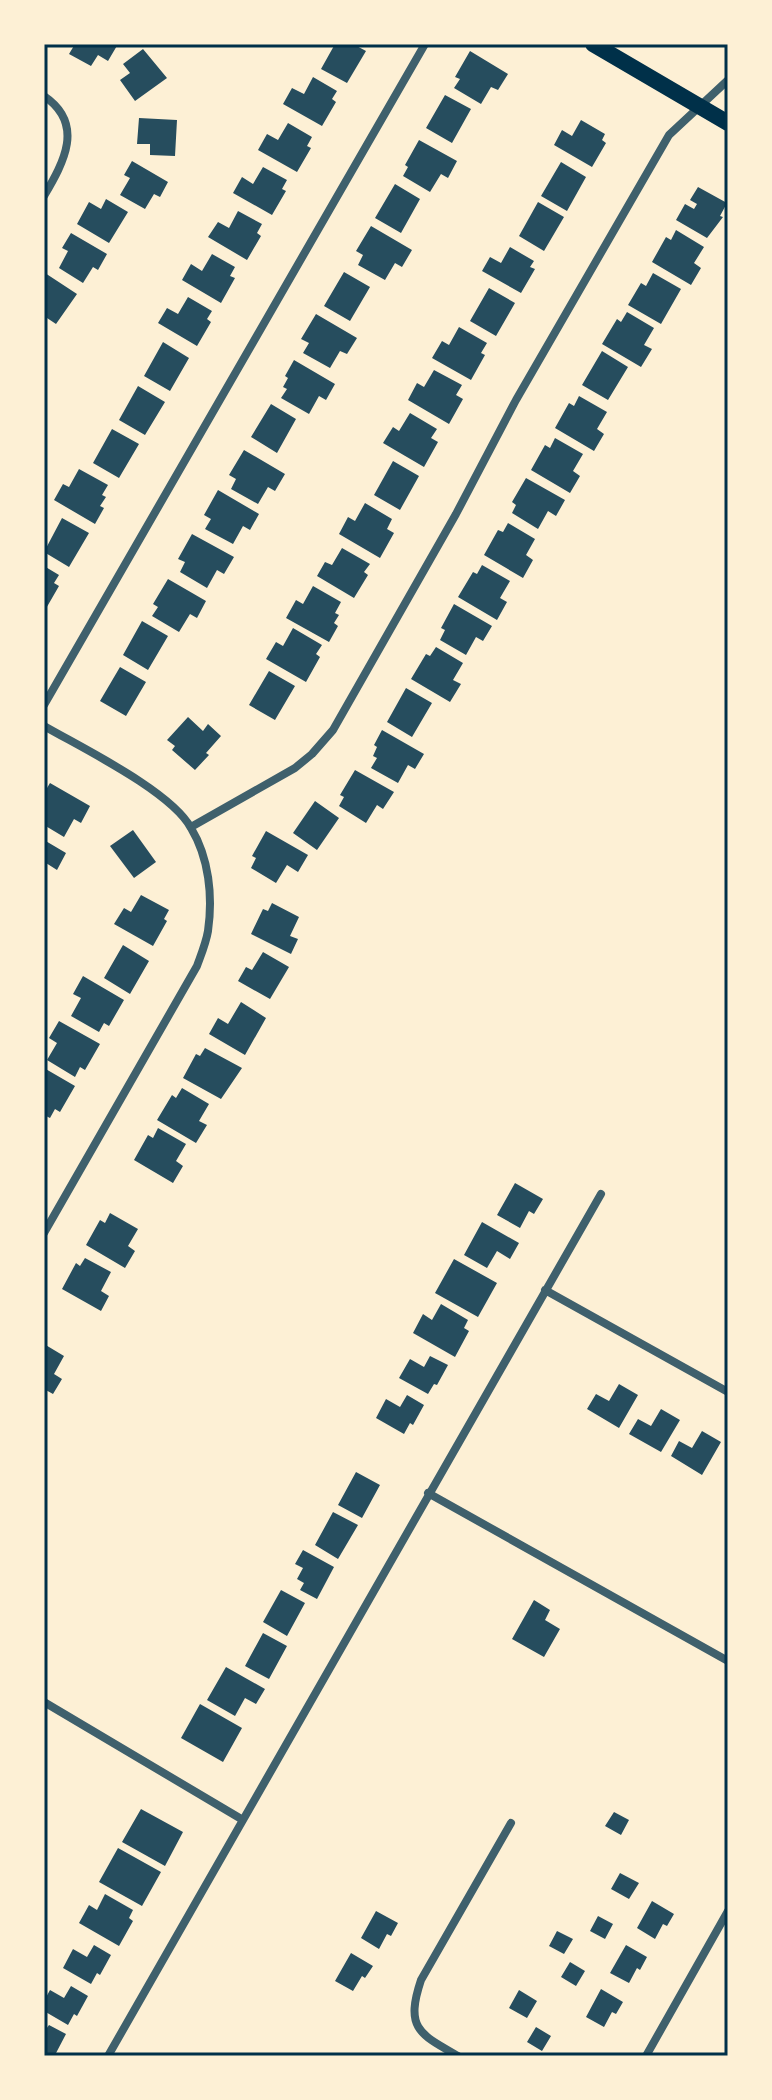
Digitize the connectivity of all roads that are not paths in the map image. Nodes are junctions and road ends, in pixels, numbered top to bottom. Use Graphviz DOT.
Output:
graph roads {
  1 [pos="425,44"];
  2 [pos="593,44"];
  3 [pos="728,80"];
  4 [pos="44,96"];
  5 [pos="701,107"];
  6 [pos="728,123"];
  7 [pos="44,196"];
  8 [pos="44,705"];
  9 [pos="44,726"];
  10 [pos="191,827"];
  11 [pos="601,1194"];
  12 [pos="44,1233"];
  13 [pos="545,1290"];
  14 [pos="728,1392"];
  15 [pos="428,1493"];
  16 [pos="728,1661"];
  17 [pos="44,1702"];
  18 [pos="243,1820"];
  19 [pos="511,1823"];
  20 [pos="728,1911"];
  21 [pos="724,1927"];
  22 [pos="108,2056"];
  23 [pos="458,2056"];
  24 [pos="646,2056"];
  1 -- 8 [label="street"];
  2 -- 5 [label="main road"];
  3 -- 5 [label="street"];
  4 -- 7 [label="street"];
  5 -- 6 [label="main road"];
  5 -- 10 [label="street"];
  9 -- 10 [label="street"];
  10 -- 12 [label="street"];
  11 -- 13 [label="street"];
  13 -- 14 [label="street"];
  13 -- 15 [label="street"];
  15 -- 16 [label="street"];
  15 -- 18 [label="street"];
  17 -- 18 [label="street"];
  18 -- 22 [label="street"];
  19 -- 23 [label="street"];
  20 -- 21 [label="street"];
  21 -- 24 [label="street"];
}
